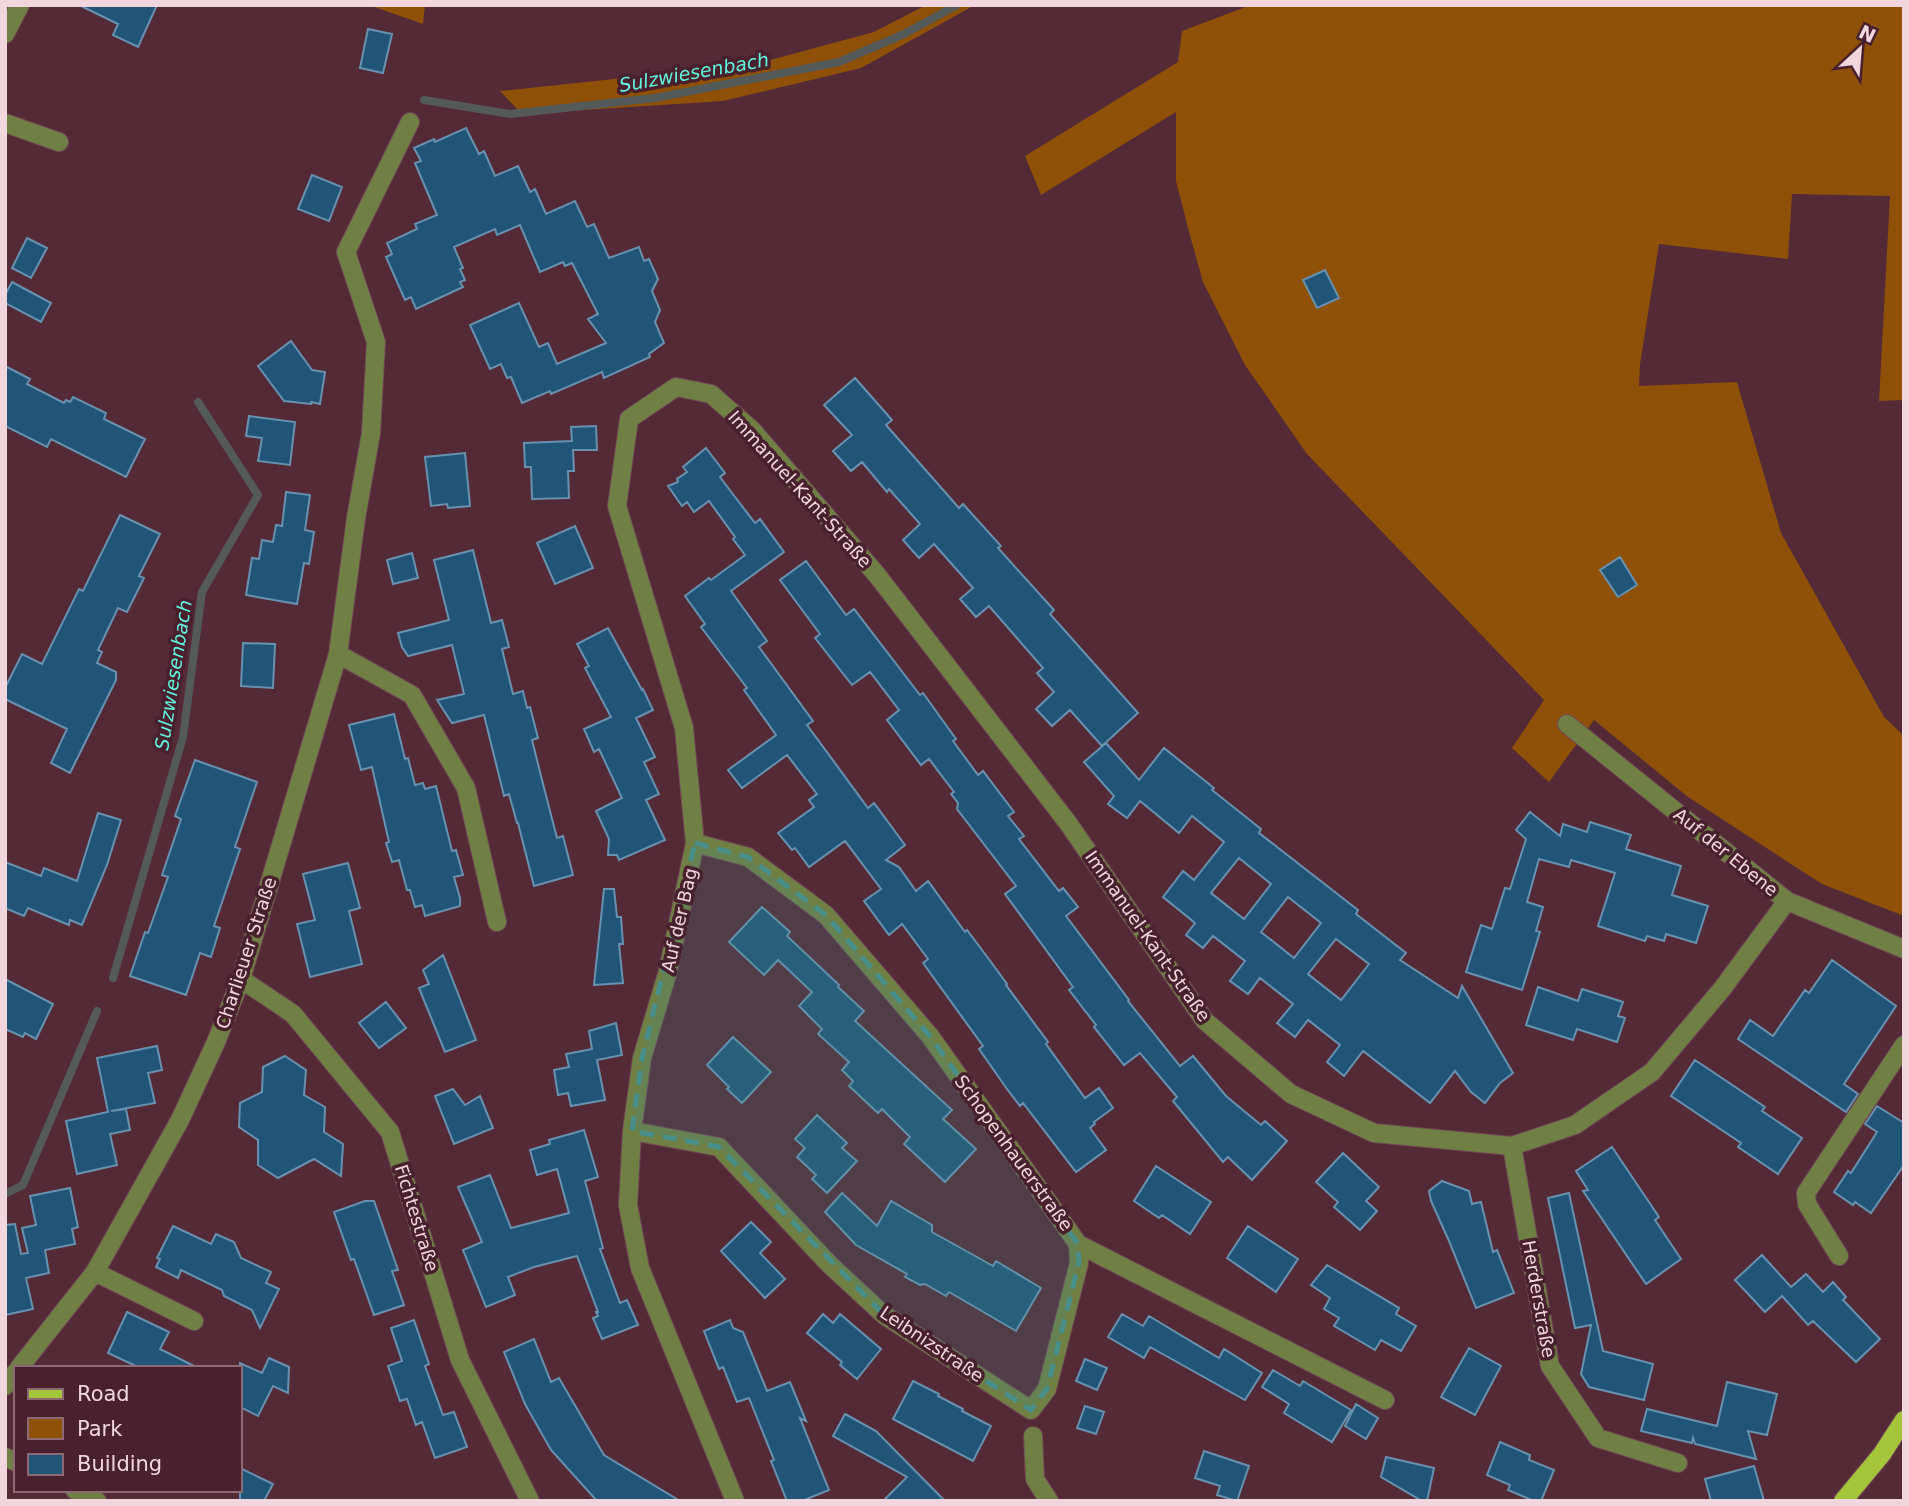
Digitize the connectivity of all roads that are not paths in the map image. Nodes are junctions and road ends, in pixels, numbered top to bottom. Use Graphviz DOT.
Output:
graph roads {
  1 [pos="20,5"];
  2 [pos="5,34"];
  3 [pos="5,122"];
  4 [pos="410,122"];
  5 [pos="59,142"];
  6 [pos="712,394"];
  7 [pos="338,654"];
  8 [pos="1567,724"];
  9 [pos="695,843"];
  10 [pos="1787,901"];
  11 [pos="497,922"];
  12 [pos="1904,949"];
  13 [pos="241,979"];
  14 [pos="1904,1045"];
  15 [pos="632,1131"];
  16 [pos="1512,1146"];
  17 [pos="1078,1244"];
  18 [pos="1839,1256"];
  19 [pos="95,1272"];
  20 [pos="194,1321"];
  21 [pos="21,1366"];
  22 [pos="1385,1400"];
  23 [pos="1904,1420"];
  24 [pos="1032,1436"];
  25 [pos="1678,1463"];
  26 [pos="79,1492"];
  27 [pos="528,1500"];
  28 [pos="97,1501"];
  29 [pos="735,1501"];
  30 [pos="1049,1501"];
  31 [pos="1843,1501"];
  1 -- 2 [label="street"];
  3 -- 5 [label="street"];
  4 -- 7 [label="street, Charlieuer Straße"];
  6 -- 9 [label="street, Auf der Bag"];
  6 -- 16 [label="street, Immanuel-Kant-Straße"];
  7 -- 11 [label="street"];
  7 -- 13 [label="street, Charlieuer Straße"];
  8 -- 10 [label="street, Auf der Ebene"];
  9 -- 15 [label="street, Auf der Bag"];
  9 -- 17 [label="street, Schopenhauerstraße"];
  10 -- 12 [label="street, Auf der Ebene"];
  10 -- 16 [label="street, Immanuel-Kant-Straße"];
  13 -- 19 [label="street, Charlieuer Straße"];
  13 -- 27 [label="street, Fichtestraße"];
  14 -- 18 [label="street"];
  15 -- 17 [label="street, Leibnizstraße"];
  15 -- 29 [label="street, Auf der Bag"];
  16 -- 25 [label="street, Herderstraße"];
  17 -- 22 [label="street, Schopenhauerstraße"];
  19 -- 20 [label="street"];
  19 -- 21 [label="street, Charlieuer Straße"];
  23 -- 31 [label="main road"];
  24 -- 30 [label="street"];
  26 -- 28 [label="street"];
}
